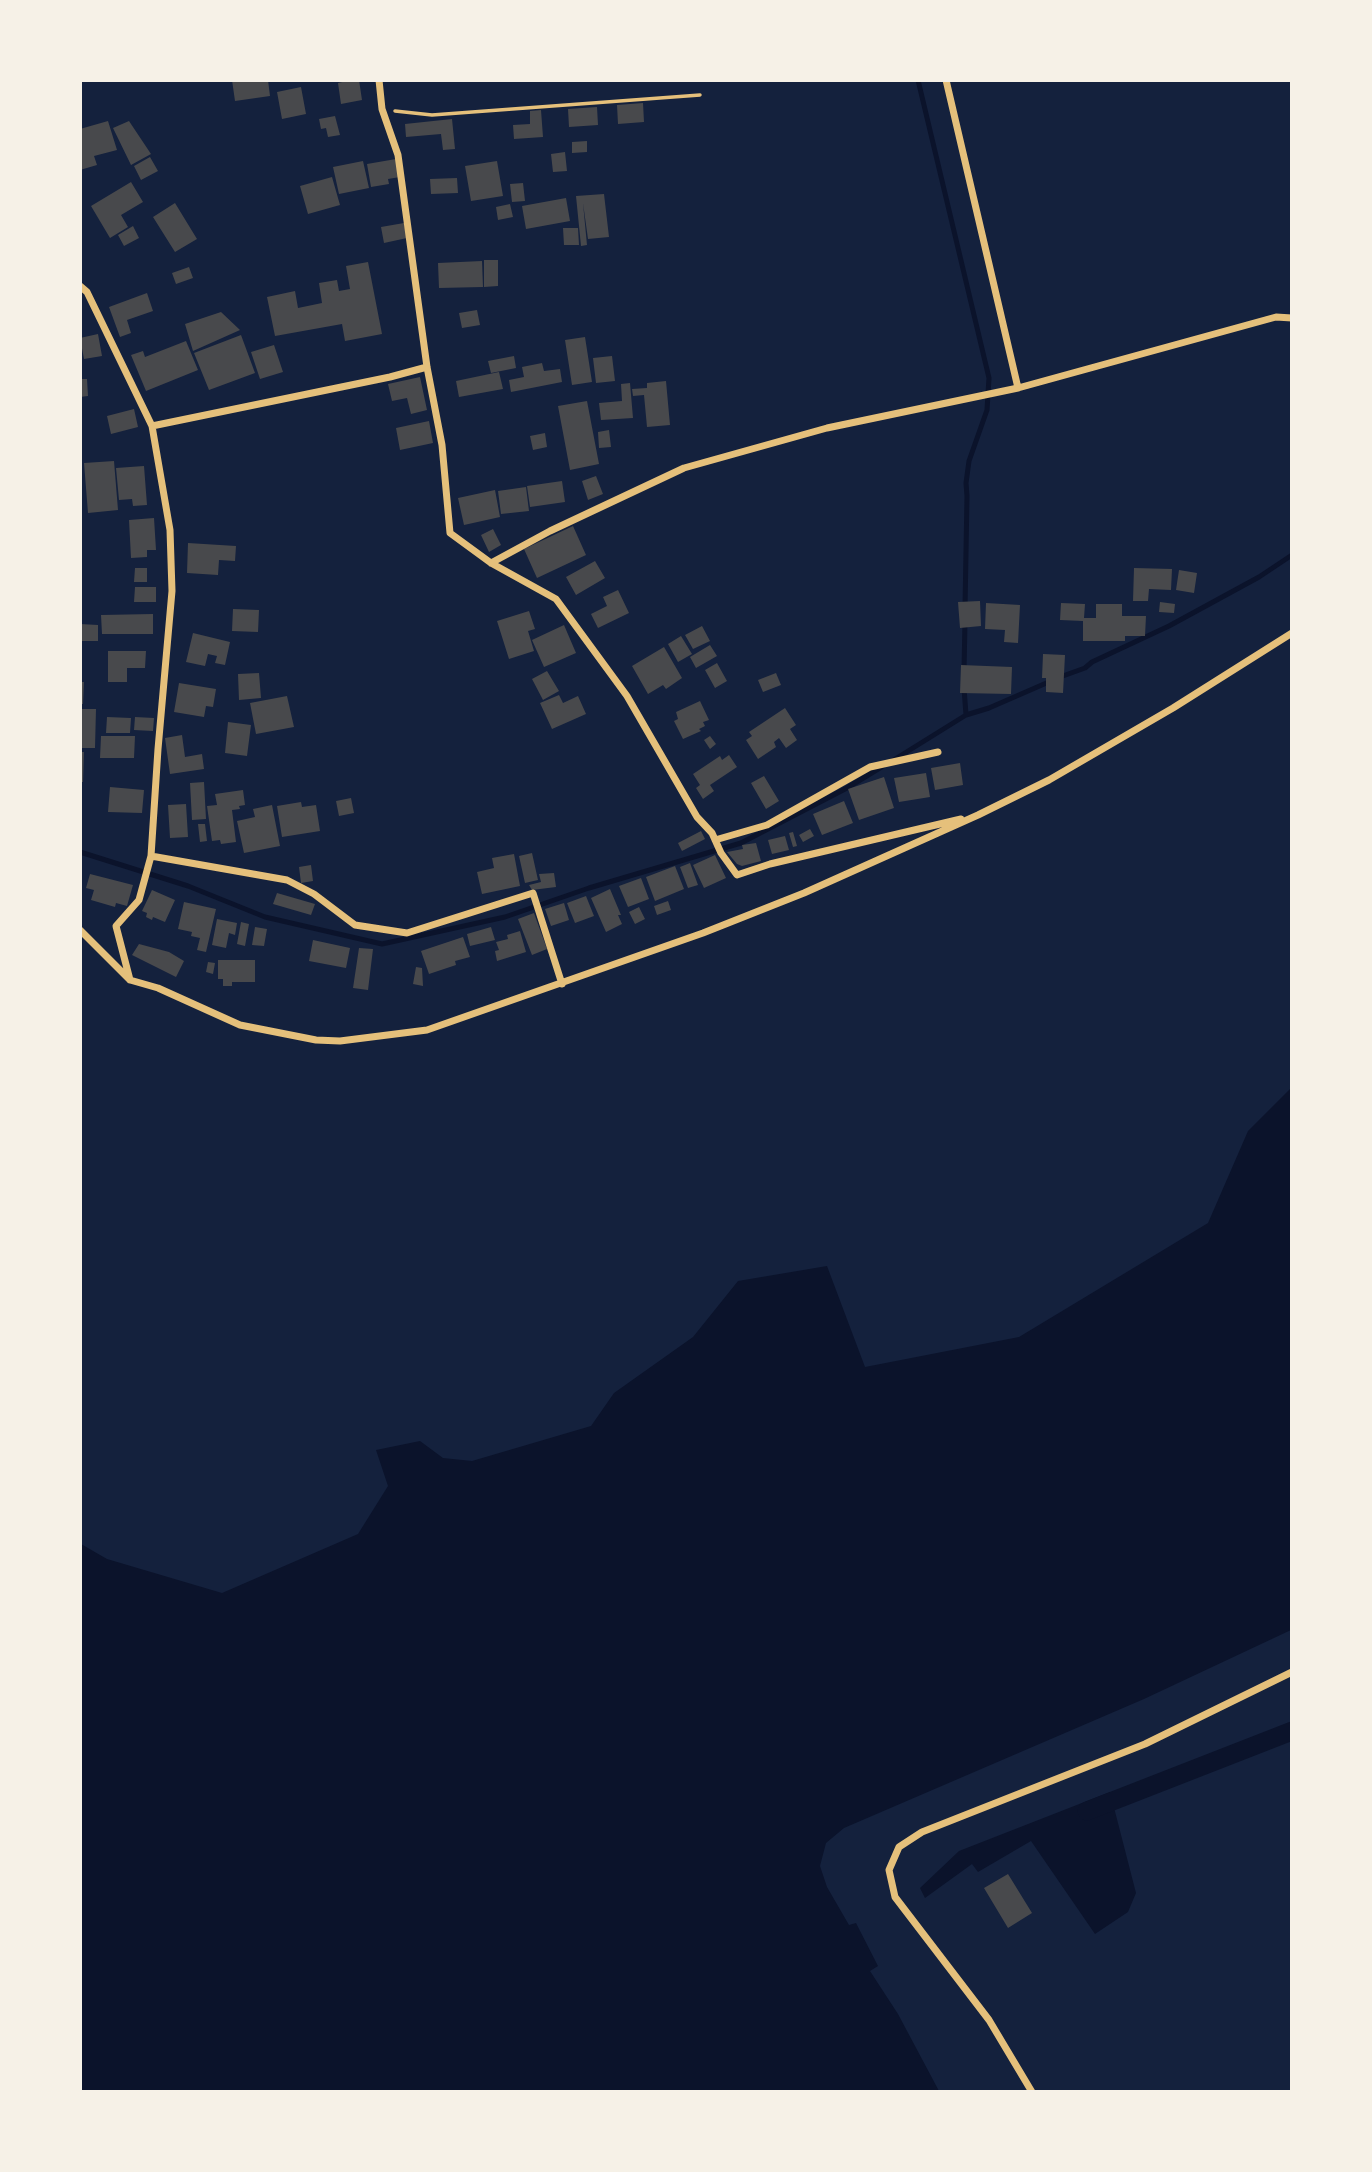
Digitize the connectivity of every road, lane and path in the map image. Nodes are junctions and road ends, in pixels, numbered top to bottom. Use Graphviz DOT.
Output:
graph roads {
  1 [pos="379,80"];
  2 [pos="946,80"];
  3 [pos="700,95"];
  4 [pos="382,109"];
  5 [pos="80,286"];
  6 [pos="1292,317"];
  7 [pos="427,367"];
  8 [pos="1018,387"];
  9 [pos="152,426"];
  10 [pos="491,563"];
  11 [pos="1292,633"];
  12 [pos="938,752"];
  13 [pos="978,815"];
  14 [pos="715,840"];
  15 [pos="151,856"];
  16 [pos="80,930"];
  17 [pos="130,980"];
  18 [pos="562,984"];
  19 [pos="1292,1672"];
  20 [pos="1032,2091"];
  1 -- 4 [label="street"];
  2 -- 8 [label="street"];
  3 -- 4 [label="path"];
  4 -- 7 [label="street"];
  5 -- 9 [label="street"];
  6 -- 8 [label="street"];
  7 -- 9 [label="street"];
  7 -- 10 [label="street"];
  8 -- 10 [label="street"];
  9 -- 15 [label="street"];
  10 -- 14 [label="street"];
  11 -- 13 [label="street"];
  12 -- 14 [label="street"];
  13 -- 14 [label="street"];
  13 -- 18 [label="street"];
  15 -- 17 [label="street"];
  15 -- 18 [label="street"];
  16 -- 17 [label="street"];
  17 -- 18 [label="street"];
  19 -- 20 [label="street"];
}
